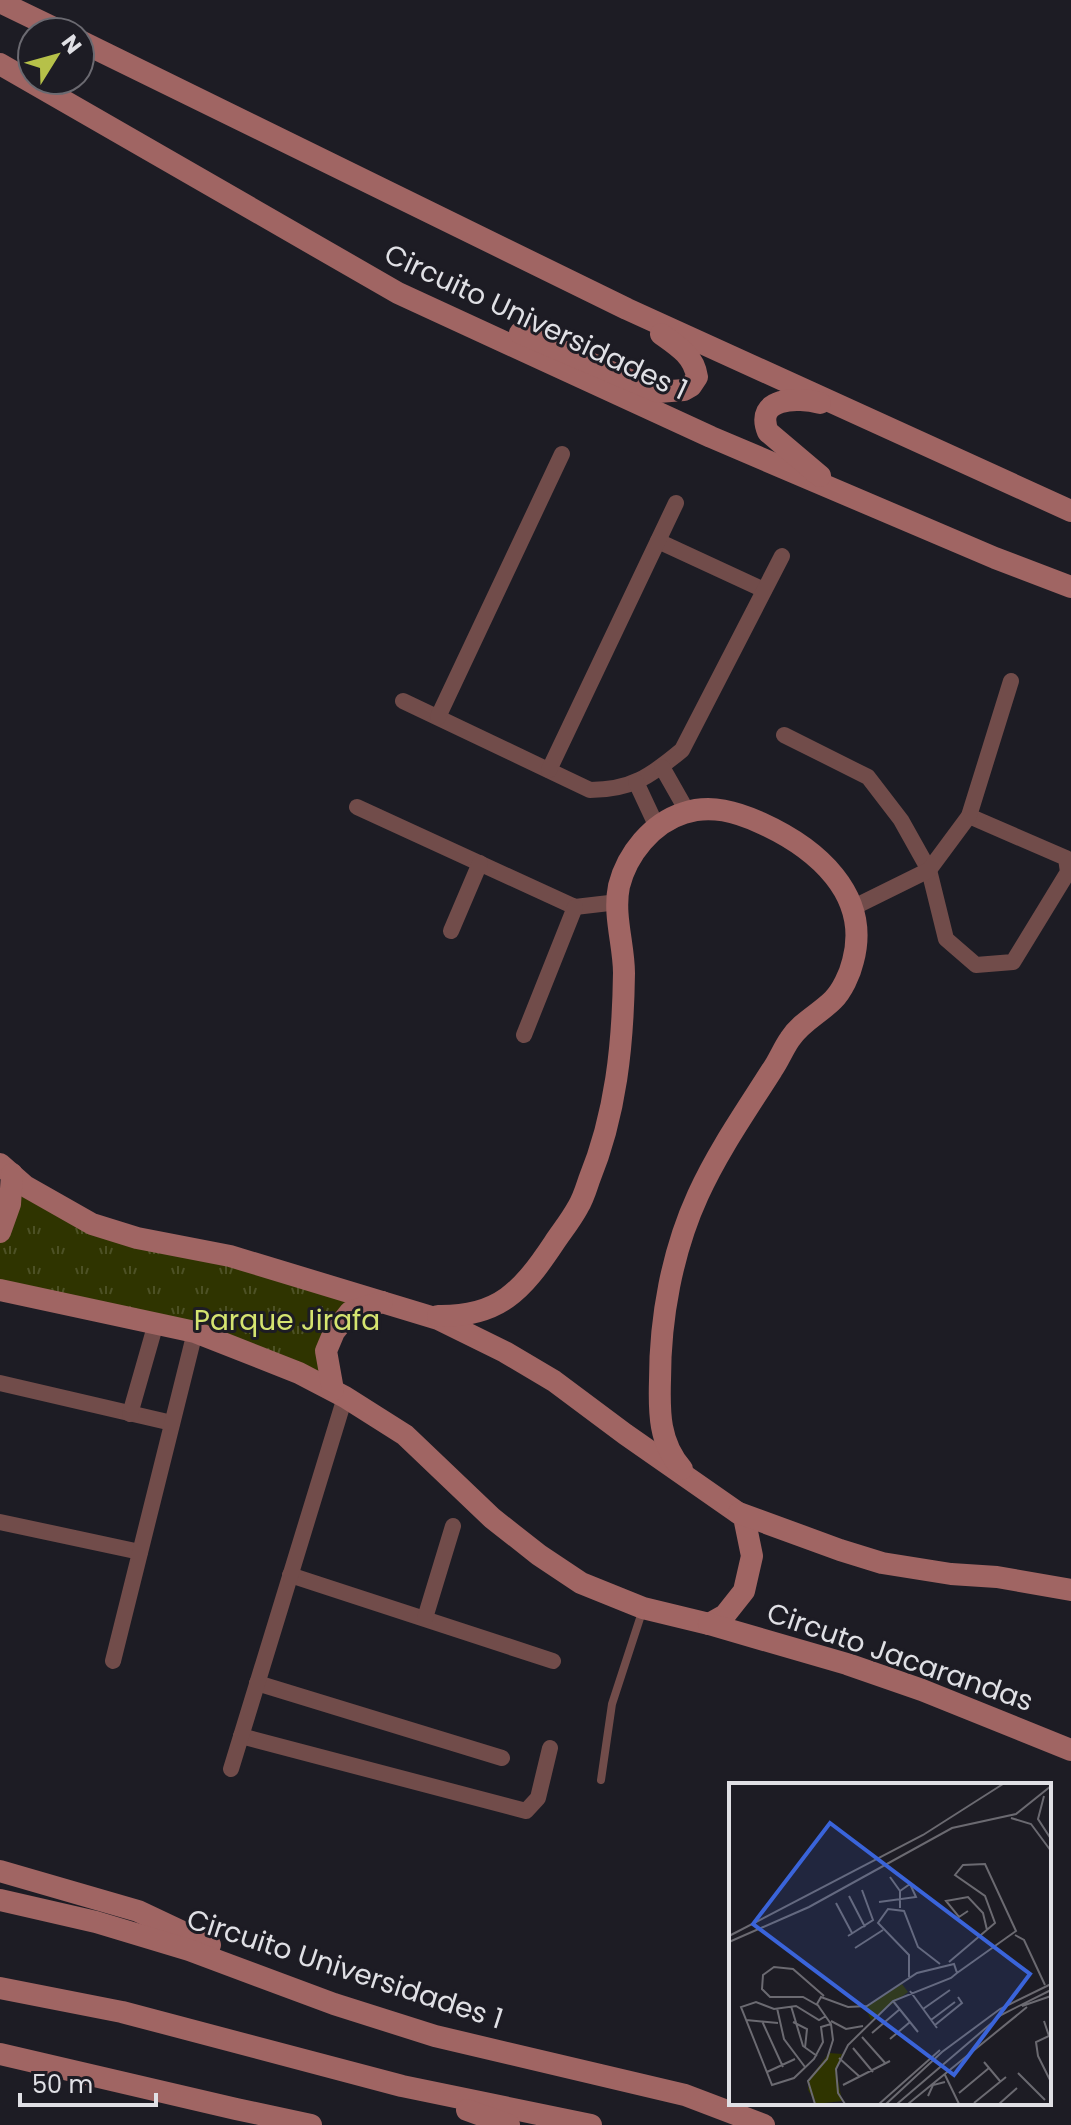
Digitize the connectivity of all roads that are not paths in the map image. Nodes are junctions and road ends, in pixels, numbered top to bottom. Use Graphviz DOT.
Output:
graph roads {
  1 [pos="0,2"];
  2 [pos="29,16"];
  3 [pos="96,49"];
  4 [pos="0,64"];
  5 [pos="398,293"];
  6 [pos="627,309"];
  7 [pos="870,420"];
  8 [pos="562,454"];
  9 [pos="838,491"];
  10 [pos="676,503"];
  11 [pos="1071,511"];
  12 [pos="658,541"];
  13 [pos="782,556"];
  14 [pos="1071,587"];
  15 [pos="764,590"];
  16 [pos="1011,681"];
  17 [pos="403,701"];
  18 [pos="438,717"];
  19 [pos="784,735"];
  20 [pos="662,767"];
  21 [pos="549,770"];
  22 [pos="636,782"];
  23 [pos="357,807"];
  24 [pos="687,811"];
  25 [pos="969,816"];
  26 [pos="657,827"];
  27 [pos="480,863"];
  28 [pos="929,870"];
  29 [pos="618,902"];
  30 [pos="575,907"];
  31 [pos="852,908"];
  32 [pos="451,931"];
  33 [pos="524,1035"];
  34 [pos="6,1169"];
  35 [pos="0,1232"];
  36 [pos="0,1290"];
  37 [pos="383,1301"];
  38 [pos="426,1316"];
  39 [pos="156,1323"];
  40 [pos="195,1332"];
  41 [pos="0,1383"];
  42 [pos="339,1393"];
  43 [pos="130,1414"];
  44 [pos="172,1423"];
  45 [pos="690,1479"];
  46 [pos="739,1513"];
  47 [pos="0,1522"];
  48 [pos="453,1526"];
  49 [pos="140,1552"];
  50 [pos="290,1575"];
  51 [pos="1071,1590"];
  52 [pos="643,1608"];
  53 [pos="425,1618"];
  54 [pos="709,1624"];
  55 [pos="113,1661"];
  56 [pos="553,1661"];
  57 [pos="257,1683"];
  58 [pos="241,1736"];
  59 [pos="550,1748"];
  60 [pos="1071,1750"];
  61 [pos="502,1758"];
  62 [pos="231,1769"];
  63 [pos="601,1780"];
  64 [pos="0,1871"];
  65 [pos="0,1900"];
  66 [pos="0,1910"];
  67 [pos="96,1922"];
  68 [pos="0,1978"];
  69 [pos="0,1988"];
  70 [pos="334,2004"];
  71 [pos="122,2012"];
  72 [pos="0,2054"];
  73 [pos="402,2086"];
  74 [pos="311,2125"];
  75 [pos="509,2125"];
  76 [pos="591,2125"];
  77 [pos="764,2125"];
  1 -- 2 [label="street"];
  3 -- 6 [label="street, Circuito Universidades 1"];
  4 -- 5 [label="street, Circuito Universidades 1"];
  5 -- 6 [label="street"];
  5 -- 9 [label="street, Circuito Universidades 1"];
  6 -- 7 [label="street, Circuito Universidades 1"];
  7 -- 9 [label="street"];
  7 -- 11 [label="street, Circuito Universidades 1"];
  8 -- 18 [label="street"];
  9 -- 14 [label="street, Circuito Universidades 1"];
  10 -- 12 [label="street"];
  12 -- 15 [label="street"];
  12 -- 21 [label="street"];
  13 -- 15 [label="street"];
  15 -- 20 [label="street"];
  16 -- 25 [label="street"];
  17 -- 18 [label="street"];
  18 -- 21 [label="street"];
  19 -- 28 [label="street"];
  20 -- 22 [label="street"];
  20 -- 24 [label="street"];
  21 -- 22 [label="street"];
  22 -- 26 [label="street"];
  23 -- 27 [label="street"];
  24 -- 26 [label="street"];
  24 -- 31 [label="street"];
  25 -- 28 [label="street"];
  25 -- 28 [label="street"];
  26 -- 29 [label="street"];
  27 -- 30 [label="street"];
  27 -- 32 [label="street"];
  28 -- 31 [label="street"];
  29 -- 30 [label="street"];
  29 -- 38 [label="street"];
  30 -- 33 [label="street"];
  31 -- 45 [label="street"];
  34 -- 35 [label="street"];
  34 -- 37 [label="street"];
  36 -- 39 [label="street, Circuto Jacarandas"];
  37 -- 38 [label="street"];
  37 -- 42 [label="street"];
  38 -- 45 [label="street"];
  39 -- 40 [label="street, Circuto Jacarandas"];
  39 -- 43 [label="street"];
  40 -- 42 [label="street, Circuto Jacarandas"];
  40 -- 44 [label="street"];
  41 -- 43 [label="street"];
  42 -- 50 [label="street"];
  42 -- 52 [label="street, Circuto Jacarandas"];
  43 -- 44 [label="street"];
  44 -- 49 [label="street"];
  45 -- 46 [label="street"];
  46 -- 51 [label="street"];
  46 -- 54 [label="street"];
  47 -- 49 [label="street"];
  48 -- 53 [label="street"];
  49 -- 55 [label="street"];
  50 -- 53 [label="street"];
  50 -- 57 [label="street"];
  52 -- 54 [label="street, Circuto Jacarandas"];
  52 -- 63 [label="lane"];
  53 -- 56 [label="street"];
  54 -- 60 [label="street, Circuto Jacarandas"];
  57 -- 58 [label="street"];
  57 -- 61 [label="street"];
  58 -- 59 [label="street"];
  58 -- 62 [label="street"];
  64 -- 70 [label="street"];
  65 -- 67 [label="street, Circuito Universidades 1"];
  66 -- 67 [label="street"];
  67 -- 70 [label="street, Circuito Universidades 1"];
  68 -- 71 [label="street"];
  69 -- 71 [label="street"];
  70 -- 77 [label="street, Circuito Universidades 1"];
  71 -- 73 [label="street"];
  72 -- 74 [label="street"];
  73 -- 75 [label="street"];
  73 -- 76 [label="street"];
}
